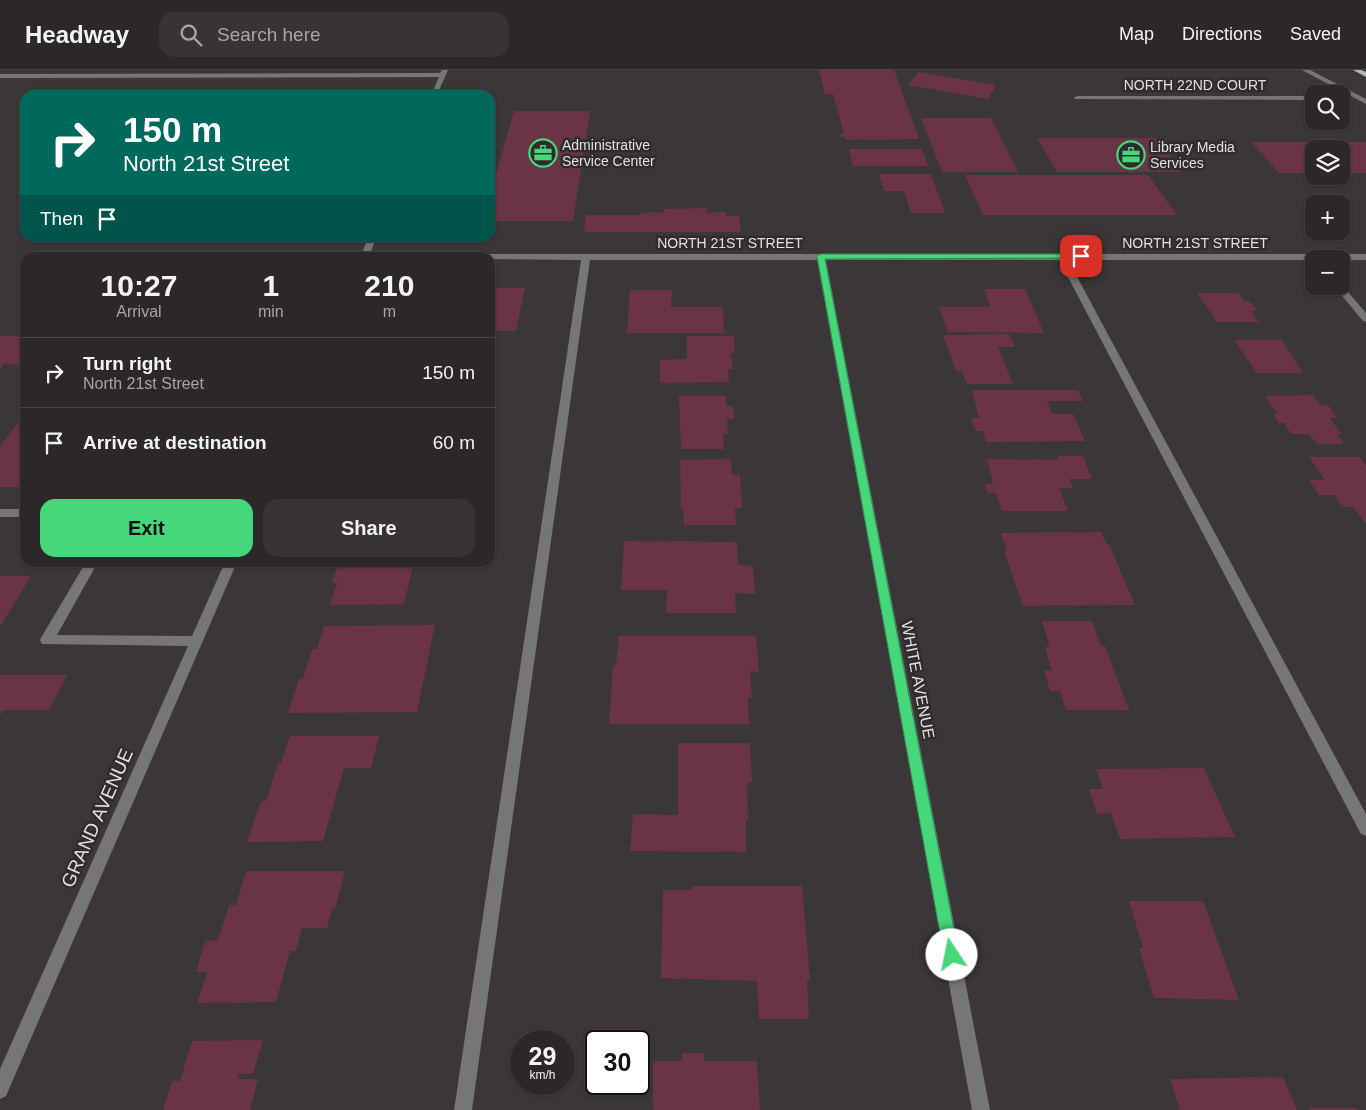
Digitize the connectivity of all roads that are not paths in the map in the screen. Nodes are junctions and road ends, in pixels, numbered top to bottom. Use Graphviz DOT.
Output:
graph roads {
  1 [pos="1304,70"];
  2 [pos="1356,70"];
  3 [pos="444,72"];
  4 [pos="234,73"];
  5 [pos="1366,75"];
  6 [pos="0,76"];
  7 [pos="436,90"];
  8 [pos="1077,98"];
  9 [pos="1305,98"];
  10 [pos="1350,98"];
  11 [pos="1358,98"];
  12 [pos="1366,102"];
  13 [pos="821,256"];
  14 [pos="1062,256"];
  15 [pos="1366,256"];
  16 [pos="495,257"];
  17 [pos="586,257"];
  18 [pos="1350,257"];
  19 [pos="1305,258"];
  20 [pos="1346,295"];
  21 [pos="1366,319"];
  22 [pos="0,513"];
  23 [pos="20,513"];
  24 [pos="89,567"];
  25 [pos="228,567"];
  26 [pos="196,641"];
  27 [pos="1366,829"];
  28 [pos="0,1090"];
  29 [pos="463,1110"];
  30 [pos="981,1110"];
  1 -- 11 [label="street"];
  2 -- 5 [label="main road"];
  3 -- 4 [label="street"];
  3 -- 7 [label="street"];
  4 -- 6 [label="street"];
  8 -- 9 [label="street, NORTH 22ND COURT"];
  10 -- 11 [label="street"];
  11 -- 12 [label="street"];
  13 -- 14 [label="street, NORTH 21ST STREET"];
  13 -- 17 [label="street, NORTH 21ST STREET"];
  13 -- 30 [label="street, WHITE AVENUE"];
  14 -- 19 [label="street, NORTH 21ST STREET"];
  14 -- 27 [label="street"];
  15 -- 18 [label="street, NORTH 21ST STREET"];
  16 -- 17 [label="street, NORTH 21ST STREET"];
  17 -- 29 [label="street"];
  20 -- 21 [label="street"];
  22 -- 23 [label="street"];
  24 -- 26 [label="street"];
  25 -- 26 [label="street, GRAND AVENUE"];
  26 -- 28 [label="street, GRAND AVENUE"];
}
